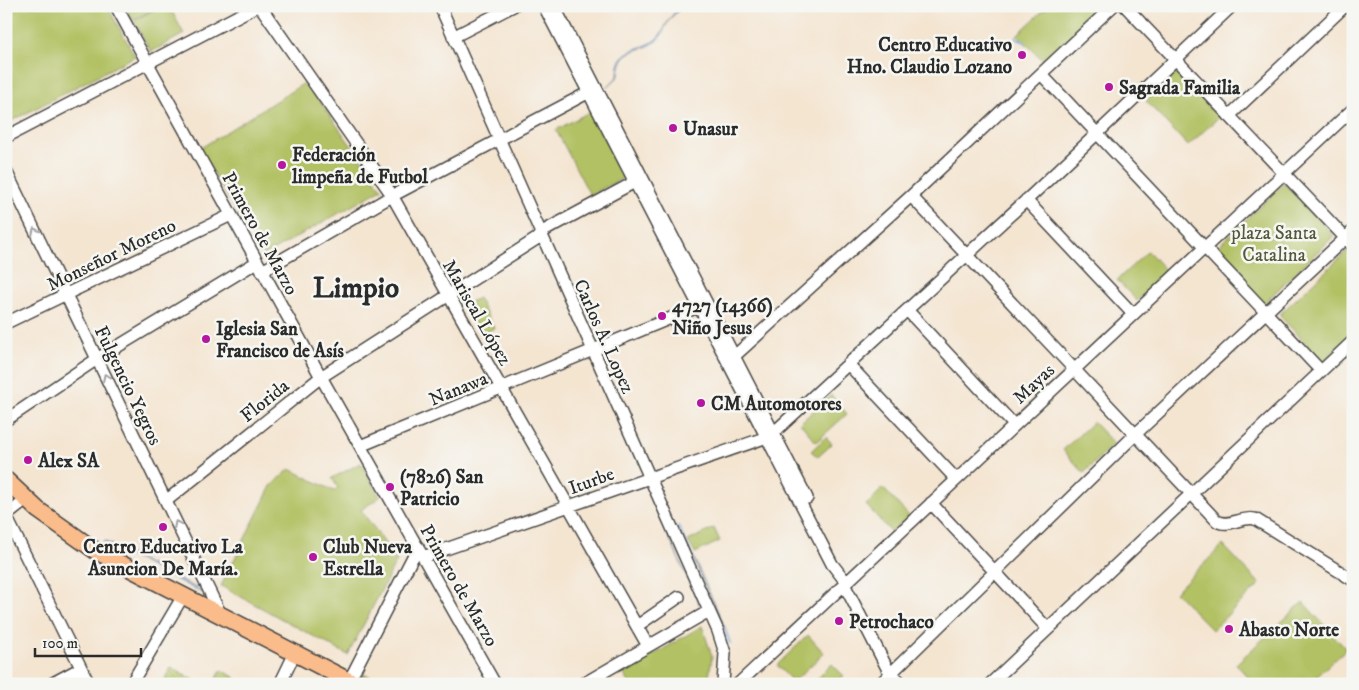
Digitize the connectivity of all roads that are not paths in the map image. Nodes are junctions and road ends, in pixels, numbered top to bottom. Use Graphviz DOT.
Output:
graph roads {
  1 [pos="116,6"];
  2 [pos="440,6"];
  3 [pos="513,6"];
  4 [pos="544,6"];
  5 [pos="554,6"];
  6 [pos="1113,6"];
  7 [pos="1125,6"];
  8 [pos="1232,6"];
  9 [pos="1345,6"];
  10 [pos="252,8"];
  11 [pos="453,37"];
  12 [pos="1175,60"];
  13 [pos="147,64"];
  14 [pos="1041,74"];
  15 [pos="592,90"];
  16 [pos="1353,109"];
  17 [pos="1229,116"];
  18 [pos="1097,132"];
  19 [pos="6,137"];
  20 [pos="498,140"];
  21 [pos="6,171"];
  22 [pos="1284,174"];
  23 [pos="637,181"];
  24 [pos="392,196"];
  25 [pos="911,196"];
  26 [pos="1026,200"];
  27 [pos="231,215"];
  28 [pos="540,234"];
  29 [pos="1350,238"];
  30 [pos="1204,247"];
  31 [pos="967,255"];
  32 [pos="259,266"];
  33 [pos="448,294"];
  34 [pos="66,295"];
  35 [pos="703,305"];
  36 [pos="907,310"];
  37 [pos="1266,312"];
  38 [pos="1134,314"];
  39 [pos="6,323"];
  40 [pos="1353,341"];
  41 [pos="592,351"];
  42 [pos="97,359"];
  43 [pos="731,360"];
  44 [pos="848,364"];
  45 [pos="1074,369"];
  46 [pos="1321,371"];
  47 [pos="321,377"];
  48 [pos="502,388"];
  49 [pos="6,420"];
  50 [pos="1014,425"];
  51 [pos="1135,434"];
  52 [pos="770,435"];
  53 [pos="360,446"];
  54 [pos="650,478"];
  55 [pos="6,480"];
  56 [pos="956,480"];
  57 [pos="1192,494"];
  58 [pos="26,500"];
  59 [pos="166,501"];
  60 [pos="931,503"];
  61 [pos="569,507"];
  62 [pos="6,516"];
  63 [pos="420,552"];
  64 [pos="995,572"];
  65 [pos="843,580"];
  66 [pos="1353,580"];
  67 [pos="183,596"];
  68 [pos="679,597"];
  69 [pos="709,611"];
  70 [pos="221,615"];
  71 [pos="637,626"];
  72 [pos="1048,629"];
  73 [pos="648,646"];
  74 [pos="295,653"];
  75 [pos="81,668"];
  76 [pos="892,673"];
  77 [pos="352,682"];
  78 [pos="51,684"];
  79 [pos="89,684"];
  80 [pos="131,684"];
  81 [pos="280,684"];
  82 [pos="496,684"];
  83 [pos="583,684"];
  84 [pos="723,684"];
  85 [pos="738,684"];
  86 [pos="880,684"];
  87 [pos="902,684"];
  88 [pos="990,684"];
  1 -- 13 [label="street, Primero de Marzo"];
  2 -- 11 [label="street, Carlos A. Lopez"];
  3 -- 11 [label="street"];
  4 -- 15 [label="street"];
  5 -- 15 [label="street"];
  6 -- 14 [label="street"];
  7 -- 12 [label="street"];
  8 -- 12 [label="street"];
  9 -- 17 [label="street"];
  10 -- 13 [label="street"];
  10 -- 24 [label="street, Mariscal López"];
  11 -- 20 [label="street, Carlos A. Lopez"];
  12 -- 17 [label="street"];
  12 -- 18 [label="street"];
  13 -- 19 [label="street"];
  13 -- 27 [label="street, Primero de Marzo"];
  14 -- 18 [label="street"];
  14 -- 25 [label="street"];
  15 -- 20 [label="street"];
  15 -- 23 [label="street"];
  16 -- 22 [label="street, Mayas"];
  17 -- 22 [label="street"];
  18 -- 26 [label="street"];
  18 -- 30 [label="street"];
  20 -- 24 [label="street"];
  20 -- 28 [label="street, Carlos A. Lopez"];
  34 -- 21 [label="street, Fulgencio Yegros, one-way"];
  22 -- 29 [label="street"];
  22 -- 30 [label="street, Mayas"];
  23 -- 28 [label="street, Florida"];
  23 -- 35 [label="street"];
  24 -- 32 [label="street"];
  24 -- 33 [label="street, Mariscal López"];
  25 -- 31 [label="street"];
  25 -- 43 [label="street"];
  26 -- 31 [label="street"];
  26 -- 38 [label="street"];
  27 -- 32 [label="street, Primero de Marzo"];
  27 -- 34 [label="street, Monseñor Moreno"];
  28 -- 33 [label="street, Florida"];
  28 -- 41 [label="street, Carlos A. Lopez"];
  29 -- 37 [label="street"];
  30 -- 37 [label="street"];
  30 -- 38 [label="street, Mayas"];
  31 -- 36 [label="street"];
  31 -- 45 [label="street"];
  32 -- 42 [label="street"];
  32 -- 47 [label="street, Primero de Marzo"];
  33 -- 47 [label="street, Florida"];
  33 -- 48 [label="street, Mariscal López"];
  34 -- 39 [label="street, Monseñor Moreno"];
  34 -- 42 [label="street, Fulgencio Yegros"];
  35 -- 41 [label="street, Nanawa"];
  35 -- 43 [label="street"];
  36 -- 44 [label="street"];
  36 -- 50 [label="street"];
  37 -- 46 [label="street"];
  37 -- 51 [label="street"];
  38 -- 45 [label="street, Mayas"];
  40 -- 46 [label="street"];
  41 -- 48 [label="street, Nanawa"];
  41 -- 54 [label="street, Carlos A. Lopez"];
  42 -- 49 [label="street"];
  59 -- 42 [label="street, Fulgencio Yegros, one-way"];
  43 -- 52 [label="street"];
  44 -- 52 [label="street"];
  44 -- 56 [label="street"];
  45 -- 50 [label="street, Mayas"];
  45 -- 51 [label="street"];
  46 -- 57 [label="street"];
  47 -- 53 [label="street, Primero de Marzo"];
  47 -- 59 [label="street, Florida"];
  48 -- 53 [label="street, Nanawa"];
  48 -- 61 [label="street, Mariscal López"];
  50 -- 56 [label="street, Mayas"];
  51 -- 57 [label="street"];
  51 -- 64 [label="street"];
  52 -- 54 [label="street, Iturbe"];
  52 -- 65 [label="street"];
  53 -- 63 [label="street, Primero de Marzo"];
  54 -- 61 [label="street, Iturbe"];
  54 -- 69 [label="street, Carlos A. Lopez"];
  55 -- 58 [label="highway"];
  56 -- 60 [label="street, Mayas"];
  57 -- 66 [label="street"];
  57 -- 72 [label="street"];
  58 -- 62 [label="street"];
  58 -- 67 [label="highway"];
  70 -- 59 [label="street, Fulgencio Yegros, one-way"];
  60 -- 64 [label="street"];
  60 -- 65 [label="street, Mayas"];
  61 -- 63 [label="street, Iturbe"];
  61 -- 71 [label="street, Mariscal López"];
  62 -- 75 [label="street"];
  63 -- 77 [label="street"];
  63 -- 82 [label="street, Primero de Marzo"];
  64 -- 72 [label="street"];
  64 -- 76 [label="street"];
  65 -- 76 [label="street"];
  65 -- 85 [label="street, Mayas"];
  67 -- 70 [label="highway"];
  67 -- 80 [label="street"];
  68 -- 71 [label="street"];
  69 -- 73 [label="street"];
  69 -- 84 [label="street, Carlos A. Lopez"];
  70 -- 74 [label="highway"];
  71 -- 73 [label="street, Mariscal López"];
  72 -- 88 [label="street"];
  73 -- 83 [label="street"];
  74 -- 77 [label="highway"];
  74 -- 81 [label="street"];
  75 -- 78 [label="street"];
  75 -- 79 [label="street"];
  76 -- 86 [label="street"];
  76 -- 87 [label="street"];
}
